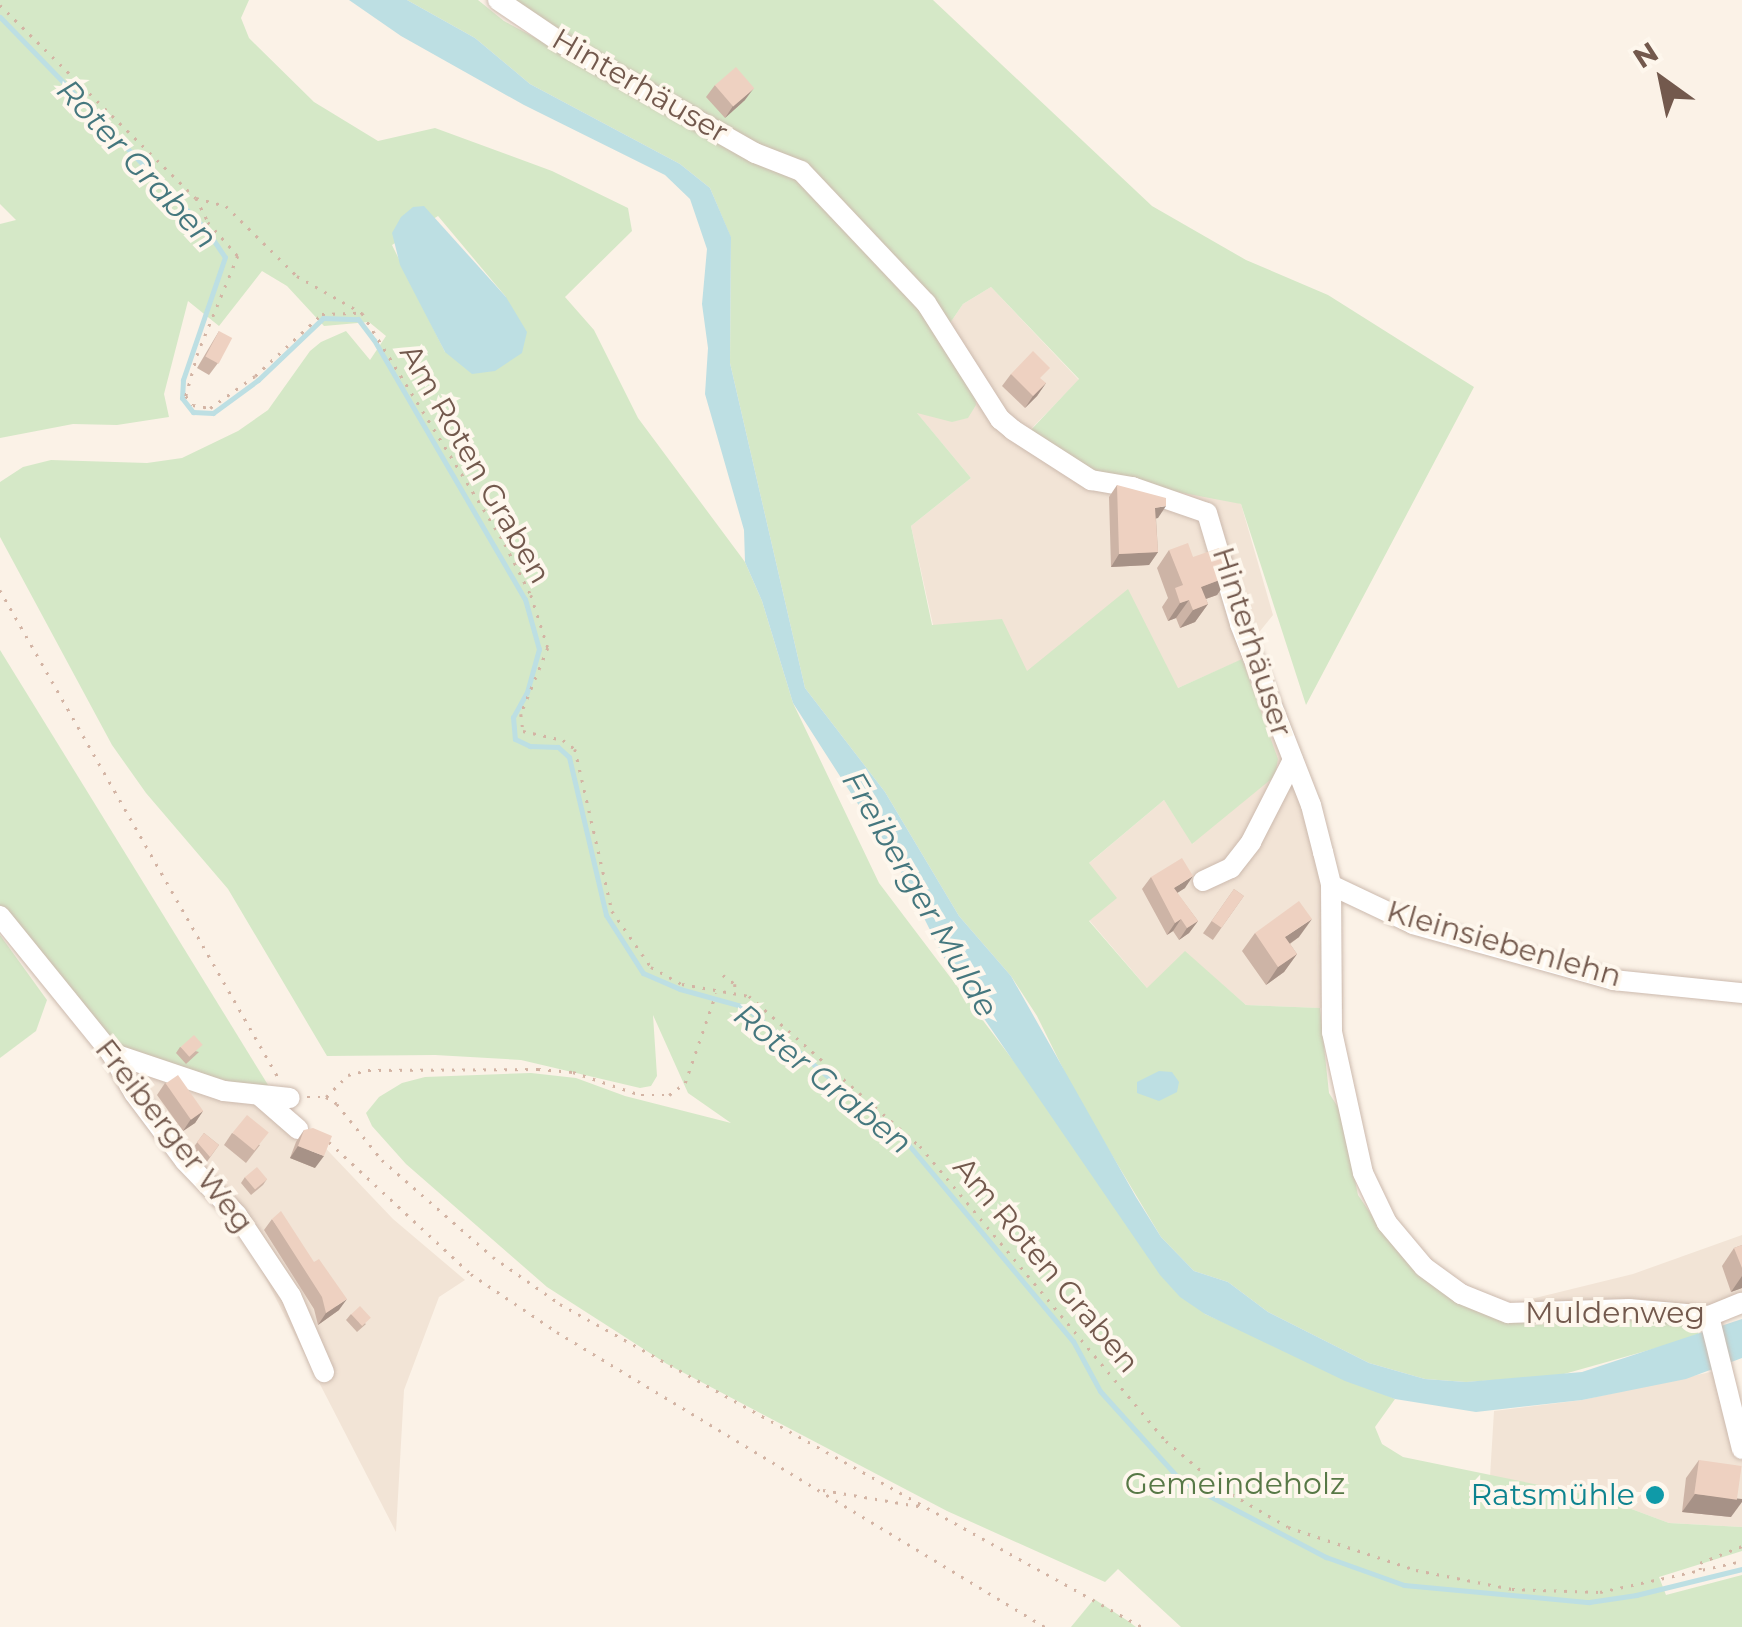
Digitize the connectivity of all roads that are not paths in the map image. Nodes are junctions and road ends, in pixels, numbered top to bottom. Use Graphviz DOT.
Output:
graph roads {
  1 [pos="498,0"];
  2 [pos="1293,760"];
  3 [pos="1204,881"];
  4 [pos="1331,885"];
  5 [pos="0,916"];
  6 [pos="1742,993"];
  7 [pos="111,1053"];
  8 [pos="261,1097"];
  9 [pos="290,1098"];
  10 [pos="298,1129"];
  11 [pos="1742,1303"];
  12 [pos="1710,1322"];
  13 [pos="324,1372"];
  14 [pos="1742,1449"];
  1 -- 2 [label="street, Hinterhäuser"];
  2 -- 3 [label="street"];
  2 -- 4 [label="street, Hinterhäuser"];
  4 -- 6 [label="street, Kleinsiebenlehn"];
  4 -- 12 [label="street, Muldenweg"];
  5 -- 7 [label="street, Freiberger Weg"];
  7 -- 8 [label="street"];
  7 -- 13 [label="street, Freiberger Weg"];
  8 -- 9 [label="street"];
  8 -- 10 [label="street"];
  11 -- 12 [label="street, Muldenweg"];
  12 -- 14 [label="street"];
}
